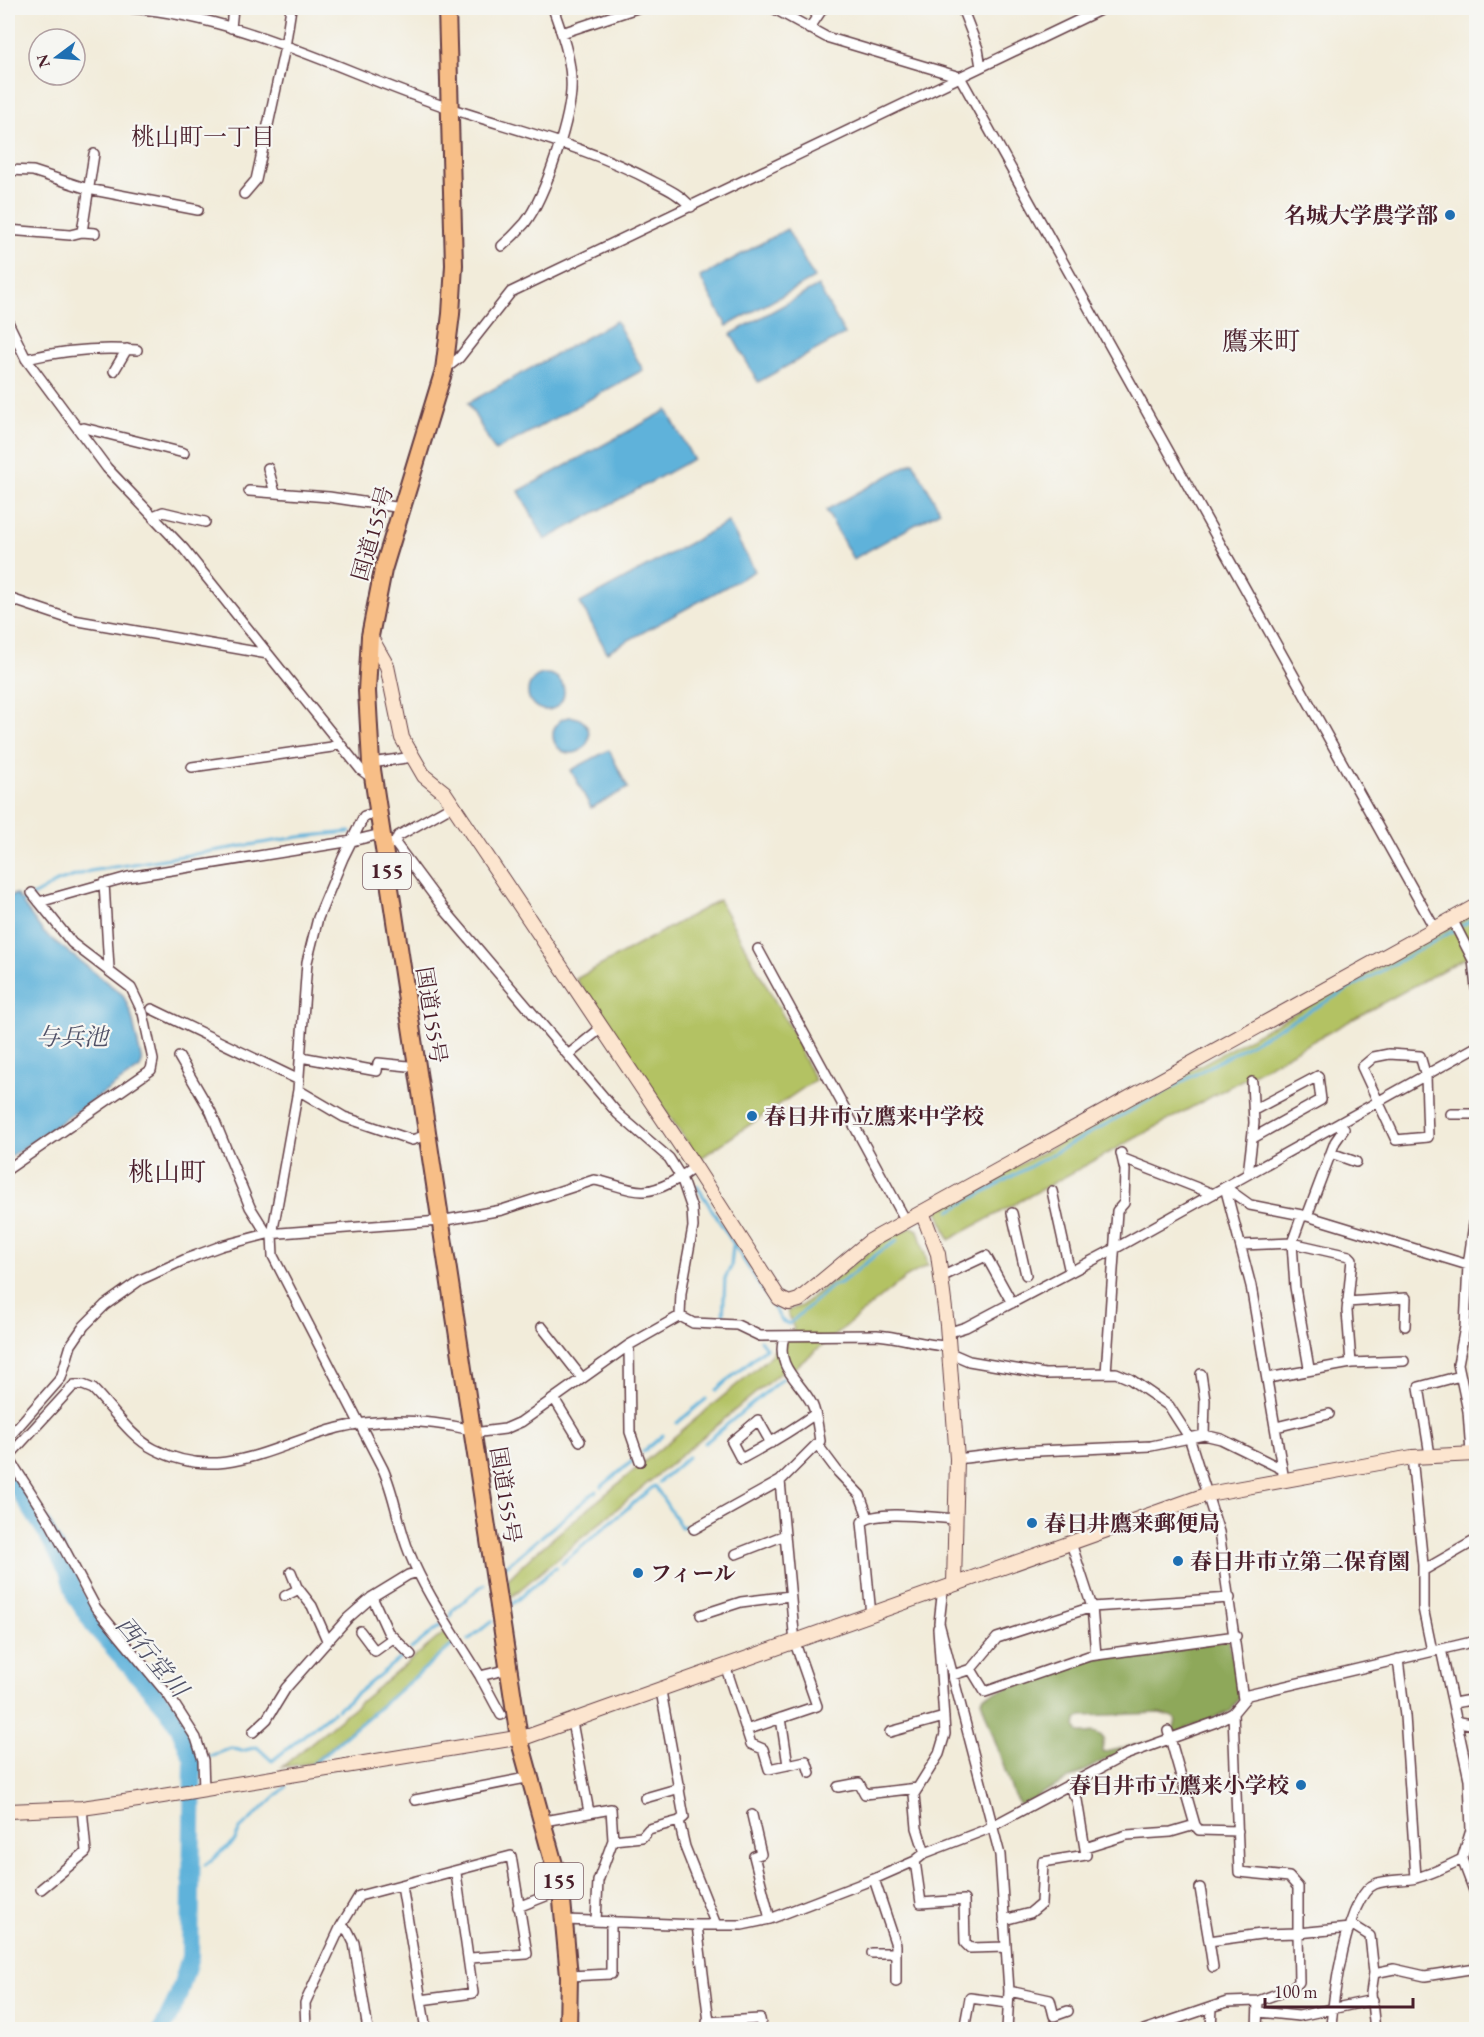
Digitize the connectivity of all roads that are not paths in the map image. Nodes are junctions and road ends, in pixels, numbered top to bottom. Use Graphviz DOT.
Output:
graph roads {
  1 [pos="129,8"];
  2 [pos="234,8"];
  3 [pos="291,8"];
  4 [pos="447,8"];
  5 [pos="553,8"];
  6 [pos="637,8"];
  7 [pos="773,8"];
  8 [pos="823,8"];
  9 [pos="962,8"];
  10 [pos="1104,8"];
  11 [pos="231,28"];
  12 [pos="809,29"];
  13 [pos="562,33"];
  14 [pos="285,47"];
  15 [pos="981,67"];
  16 [pos="960,77"];
  17 [pos="449,108"];
  18 [pos="560,141"];
  19 [pos="94,153"];
  20 [pos="8,170"];
  21 [pos="88,189"];
  22 [pos="244,194"];
  23 [pos="691,207"];
  24 [pos="198,210"];
  25 [pos="8,230"];
  26 [pos="82,232"];
  27 [pos="95,233"];
  28 [pos="502,246"];
  29 [pos="8,322"];
  30 [pos="26,359"];
  31 [pos="444,370"];
  32 [pos="114,371"];
  33 [pos="79,430"];
  34 [pos="184,453"];
  35 [pos="268,468"];
  36 [pos="249,491"];
  37 [pos="275,493"];
  38 [pos="402,508"];
  39 [pos="153,516"];
  40 [pos="205,522"];
  41 [pos="8,598"];
  42 [pos="370,636"];
  43 [pos="268,654"];
  44 [pos="338,742"];
  45 [pos="413,757"];
  46 [pos="192,766"];
  47 [pos="372,771"];
  48 [pos="453,805"];
  49 [pos="378,812"];
  50 [pos="386,840"];
  51 [pos="352,841"];
  52 [pos="104,883"];
  53 [pos="32,893"];
  54 [pos="39,902"];
  55 [pos="1476,906"];
  56 [pos="1452,920"];
  57 [pos="1435,929"];
  58 [pos="758,949"];
  59 [pos="109,968"];
  60 [pos="1476,988"];
  61 [pos="152,1008"];
  62 [pos="600,1029"];
  63 [pos="1476,1047"];
  64 [pos="568,1055"];
  65 [pos="179,1057"];
  66 [pos="301,1057"];
  67 [pos="418,1067"];
  68 [pos="1426,1076"];
  69 [pos="1251,1082"];
  70 [pos="298,1084"];
  71 [pos="1379,1101"];
  72 [pos="1254,1110"];
  73 [pos="1450,1114"];
  74 [pos="1476,1114"];
  75 [pos="1338,1124"];
  76 [pos="427,1135"];
  77 [pos="1253,1138"];
  78 [pos="1331,1153"];
  79 [pos="1356,1162"];
  80 [pos="695,1167"];
  81 [pos="8,1169"];
  82 [pos="1248,1174"];
  83 [pos="681,1177"];
  84 [pos="1225,1187"];
  85 [pos="1052,1191"];
  86 [pos="1213,1194"];
  87 [pos="1476,1210"];
  88 [pos="922,1212"];
  89 [pos="1012,1214"];
  90 [pos="1304,1215"];
  91 [pos="440,1221"];
  92 [pos="906,1221"];
  93 [pos="269,1235"];
  94 [pos="1292,1243"];
  95 [pos="1242,1245"];
  96 [pos="1116,1248"];
  97 [pos="1069,1268"];
  98 [pos="1470,1270"];
  99 [pos="1026,1275"];
  100 [pos="941,1278"];
  101 [pos="1347,1302"];
  102 [pos="1012,1303"];
  103 [pos="680,1316"];
  104 [pos="1405,1326"];
  105 [pos="542,1327"];
  106 [pos="784,1337"];
  107 [pos="948,1344"];
  108 [pos="629,1345"];
  109 [pos="1404,1361"];
  110 [pos="1351,1363"];
  111 [pos="1309,1368"];
  112 [pos="1106,1373"];
  113 [pos="1201,1374"];
  114 [pos="1460,1376"];
  115 [pos="582,1378"];
  116 [pos="1268,1378"];
  117 [pos="555,1400"];
  118 [pos="815,1414"];
  119 [pos="1329,1414"];
  120 [pos="360,1424"];
  121 [pos="1276,1427"];
  122 [pos="473,1432"];
  123 [pos="1204,1435"];
  124 [pos="1190,1437"];
  125 [pos="8,1438"];
  126 [pos="580,1441"];
  127 [pos="771,1443"];
  128 [pos="817,1444"];
  129 [pos="9,1453"];
  130 [pos="1474,1453"];
  131 [pos="1430,1455"];
  132 [pos="1412,1456"];
  133 [pos="957,1459"];
  134 [pos="640,1461"];
  135 [pos="1283,1474"];
  136 [pos="780,1481"];
  137 [pos="1208,1494"];
  138 [pos="868,1517"];
  139 [pos="956,1519"];
  140 [pos="694,1529"];
  141 [pos="785,1535"];
  142 [pos="1476,1540"];
  143 [pos="1071,1543"];
  144 [pos="736,1554"];
  145 [pos="1424,1570"];
  146 [pos="291,1572"];
  147 [pos="418,1572"];
  148 [pos="949,1586"];
  149 [pos="298,1589"];
  150 [pos="285,1596"];
  151 [pos="790,1596"];
  152 [pos="372,1597"];
  153 [pos="1230,1598"];
  154 [pos="1092,1607"];
  155 [pos="701,1615"];
  156 [pos="871,1615"];
  157 [pos="939,1623"];
  158 [pos="360,1631"];
  159 [pos="1236,1636"];
  160 [pos="393,1638"];
  161 [pos="327,1640"];
  162 [pos="1476,1641"];
  163 [pos="795,1643"];
  164 [pos="1436,1650"];
  165 [pos="1096,1654"];
  166 [pos="411,1655"];
  167 [pos="1398,1659"];
  168 [pos="726,1668"];
  169 [pos="509,1669"];
  170 [pos="971,1669"];
  171 [pos="954,1675"];
  172 [pos="480,1676"];
  173 [pos="661,1690"];
  174 [pos="1243,1699"];
  175 [pos="1476,1699"];
  176 [pos="1454,1703"];
  177 [pos="1233,1713"];
  178 [pos="501,1715"];
  179 [pos="944,1717"];
  180 [pos="781,1718"];
  181 [pos="572,1722"];
  182 [pos="1459,1722"];
  183 [pos="1476,1725"];
  184 [pos="746,1730"];
  185 [pos="253,1732"];
  186 [pos="890,1732"];
  187 [pos="1169,1734"];
  188 [pos="519,1738"];
  189 [pos="788,1765"];
  190 [pos="810,1773"];
  191 [pos="531,1777"];
  192 [pos="1068,1785"];
  193 [pos="838,1787"];
  194 [pos="680,1788"];
  195 [pos="918,1788"];
  196 [pos="202,1791"];
  197 [pos="645,1798"];
  198 [pos="416,1800"];
  199 [pos="82,1808"];
  200 [pos="8,1811"];
  201 [pos="589,1812"];
  202 [pos="752,1815"];
  203 [pos="1474,1816"];
  204 [pos="544,1821"];
  205 [pos="679,1821"];
  206 [pos="992,1824"];
  207 [pos="1195,1824"];
  208 [pos="1238,1831"];
  209 [pos="613,1840"];
  210 [pos="1085,1848"];
  211 [pos="925,1853"];
  212 [pos="1462,1859"];
  213 [pos="915,1861"];
  214 [pos="456,1872"];
  215 [pos="1416,1878"];
  216 [pos="874,1880"];
  217 [pos="1474,1880"];
  218 [pos="402,1886"];
  219 [pos="1200,1888"];
  220 [pos="41,1889"];
  221 [pos="561,1890"];
  222 [pos="1476,1896"];
  223 [pos="518,1907"];
  224 [pos="770,1919"];
  225 [pos="565,1920"];
  226 [pos="1004,1920"];
  227 [pos="596,1922"];
  228 [pos="610,1923"];
  229 [pos="697,1925"];
  230 [pos="716,1925"];
  231 [pos="341,1926"];
  232 [pos="1351,1926"];
  233 [pos="1298,1933"];
  234 [pos="1209,1941"];
  235 [pos="1006,1947"];
  236 [pos="872,1953"];
  237 [pos="896,1953"];
  238 [pos="470,1958"];
  239 [pos="1213,1967"];
  240 [pos="1476,1968"];
  241 [pos="1374,1973"];
  242 [pos="569,1976"];
  243 [pos="896,1982"];
  244 [pos="1009,1991"];
  245 [pos="421,2000"];
  246 [pos="1373,2000"];
  247 [pos="1258,2001"];
  248 [pos="1008,2003"];
  249 [pos="1212,2007"];
  250 [pos="1332,2007"];
  251 [pos="1068,2011"];
  252 [pos="1258,2012"];
  253 [pos="709,2027"];
  254 [pos="306,2030"];
  255 [pos="368,2030"];
  256 [pos="426,2030"];
  257 [pos="568,2030"];
  258 [pos="698,2030"];
  259 [pos="762,2030"];
  260 [pos="964,2030"];
  261 [pos="1007,2030"];
  262 [pos="1144,2030"];
  263 [pos="1211,2030"];
  264 [pos="1257,2030"];
  265 [pos="1331,2030"];
  266 [pos="1375,2030"];
  1 -- 11 [label="street"];
  2 -- 11 [label="street"];
  3 -- 14 [label="street"];
  4 -- 17 [label="highway, 国道155号 / 155"];
  5 -- 13 [label="street"];
  6 -- 13 [label="street"];
  7 -- 12 [label="street"];
  8 -- 12 [label="street"];
  9 -- 15 [label="street"];
  10 -- 15 [label="street"];
  11 -- 14 [label="street"];
  12 -- 16 [label="street"];
  13 -- 18 [label="street"];
  14 -- 17 [label="street"];
  14 -- 22 [label="street"];
  15 -- 16 [label="street"];
  16 -- 23 [label="street"];
  16 -- 57 [label="street"];
  17 -- 18 [label="street"];
  17 -- 31 [label="highway, 国道155号 / 155"];
  18 -- 23 [label="street"];
  18 -- 28 [label="street"];
  19 -- 21 [label="street"];
  20 -- 21 [label="street"];
  21 -- 24 [label="street"];
  21 -- 26 [label="street"];
  23 -- 31 [label="street"];
  25 -- 26 [label="street"];
  26 -- 27 [label="street"];
  29 -- 30 [label="street"];
  30 -- 32 [label="street"];
  30 -- 33 [label="street"];
  31 -- 38 [label="highway, 国道155号 / 155"];
  33 -- 34 [label="street"];
  33 -- 39 [label="street"];
  35 -- 37 [label="street"];
  36 -- 37 [label="street"];
  37 -- 38 [label="street"];
  38 -- 42 [label="highway, 国道155号 / 155"];
  39 -- 40 [label="street"];
  39 -- 43 [label="street"];
  41 -- 43 [label="street"];
  42 -- 45 [label="street"];
  42 -- 47 [label="highway, 国道155号 / 155"];
  43 -- 44 [label="street"];
  44 -- 46 [label="street"];
  44 -- 47 [label="street"];
  45 -- 47 [label="street"];
  45 -- 48 [label="street"];
  47 -- 49 [label="highway, 国道155号 / 155"];
  48 -- 50 [label="street"];
  48 -- 62 [label="street"];
  49 -- 50 [label="highway, 国道155号 / 155"];
  49 -- 51 [label="street"];
  50 -- 51 [label="street"];
  50 -- 64 [label="street"];
  50 -- 67 [label="highway, 国道155号 / 155"];
  51 -- 52 [label="street"];
  51 -- 66 [label="street"];
  52 -- 54 [label="street"];
  52 -- 59 [label="street"];
  53 -- 54 [label="street"];
  54 -- 59 [label="street"];
  55 -- 56 [label="street"];
  56 -- 57 [label="street"];
  56 -- 60 [label="street"];
  57 -- 88 [label="street"];
  58 -- 92 [label="street"];
  59 -- 81 [label="street"];
  61 -- 70 [label="street"];
  62 -- 64 [label="street"];
  62 -- 80 [label="street"];
  63 -- 68 [label="street"];
  64 -- 83 [label="street"];
  65 -- 93 [label="street"];
  66 -- 67 [label="street"];
  66 -- 70 [label="street"];
  67 -- 76 [label="highway, 国道155号 / 155"];
  68 -- 71 [label="street"];
  68 -- 71 [label="street"];
  68 -- 71 [label="street"];
  69 -- 72 [label="street"];
  70 -- 76 [label="street"];
  70 -- 93 [label="street"];
  71 -- 75 [label="street"];
  72 -- 77 [label="street"];
  72 -- 77 [label="street"];
  73 -- 74 [label="street"];
  75 -- 78 [label="street"];
  75 -- 82 [label="street"];
  76 -- 91 [label="highway, 国道155号 / 155"];
  77 -- 82 [label="street"];
  78 -- 79 [label="street"];
  78 -- 90 [label="street"];
  80 -- 83 [label="street"];
  80 -- 92 [label="street"];
  82 -- 84 [label="street"];
  83 -- 91 [label="street"];
  83 -- 103 [label="street"];
  84 -- 86 [label="street"];
  84 -- 90 [label="street"];
  84 -- 95 [label="street"];
  85 -- 97 [label="street"];
  86 -- 96 [label="street"];
  86 -- 96 [label="street"];
  87 -- 98 [label="street"];
  88 -- 92 [label="street"];
  88 -- 100 [label="street"];
  89 -- 99 [label="street"];
  90 -- 94 [label="street"];
  90 -- 98 [label="street"];
  91 -- 93 [label="street"];
  91 -- 122 [label="highway, 国道155号 / 155"];
  93 -- 120 [label="street"];
  93 -- 125 [label="street"];
  94 -- 95 [label="street"];
  94 -- 101 [label="street"];
  94 -- 111 [label="street"];
  95 -- 116 [label="street"];
  96 -- 102 [label="street"];
  96 -- 112 [label="street"];
  98 -- 114 [label="street"];
  100 -- 102 [label="street"];
  100 -- 107 [label="street"];
  101 -- 104 [label="street"];
  101 -- 110 [label="street"];
  102 -- 107 [label="street"];
  103 -- 106 [label="street"];
  103 -- 108 [label="street"];
  105 -- 115 [label="street"];
  106 -- 107 [label="street"];
  106 -- 118 [label="street"];
  107 -- 112 [label="street"];
  107 -- 133 [label="street"];
  108 -- 115 [label="street"];
  108 -- 134 [label="street"];
  109 -- 110 [label="street"];
  110 -- 111 [label="street"];
  111 -- 116 [label="street"];
  112 -- 124 [label="street"];
  113 -- 123 [label="street"];
  114 -- 130 [label="street"];
  114 -- 131 [label="street"];
  115 -- 117 [label="street"];
  116 -- 121 [label="street"];
  117 -- 122 [label="street"];
  117 -- 126 [label="street"];
  118 -- 127 [label="street"];
  118 -- 128 [label="street"];
  119 -- 121 [label="street"];
  120 -- 122 [label="street"];
  120 -- 129 [label="street"];
  120 -- 147 [label="street"];
  121 -- 135 [label="street"];
  122 -- 169 [label="highway, 国道155号 / 155"];
  123 -- 124 [label="street"];
  123 -- 135 [label="street"];
  124 -- 133 [label="street"];
  124 -- 137 [label="street"];
  127 -- 127 [label="street"];
  128 -- 136 [label="street"];
  128 -- 138 [label="street"];
  129 -- 196 [label="street"];
  130 -- 131 [label="street"];
  131 -- 132 [label="street"];
  132 -- 135 [label="street"];
  132 -- 145 [label="street"];
  133 -- 139 [label="street"];
  135 -- 137 [label="street"];
  136 -- 140 [label="street"];
  136 -- 141 [label="street"];
  137 -- 143 [label="street"];
  137 -- 153 [label="street"];
  138 -- 139 [label="street"];
  138 -- 156 [label="street"];
  139 -- 148 [label="street"];
  141 -- 144 [label="street"];
  141 -- 151 [label="street"];
  142 -- 145 [label="street"];
  143 -- 148 [label="street"];
  143 -- 154 [label="street"];
  145 -- 164 [label="street"];
  146 -- 149 [label="street"];
  147 -- 152 [label="street"];
  147 -- 172 [label="street"];
  148 -- 156 [label="street"];
  148 -- 157 [label="street"];
  149 -- 150 [label="street"];
  149 -- 161 [label="street"];
  151 -- 155 [label="street"];
  151 -- 163 [label="street"];
  152 -- 160 [label="street"];
  152 -- 161 [label="street"];
  153 -- 154 [label="street"];
  153 -- 159 [label="street"];
  154 -- 165 [label="street"];
  154 -- 170 [label="street"];
  156 -- 163 [label="street"];
  157 -- 171 [label="street"];
  157 -- 179 [label="street"];
  158 -- 160 [label="street"];
  159 -- 165 [label="street"];
  159 -- 174 [label="street"];
  160 -- 166 [label="street"];
  161 -- 185 [label="street"];
  162 -- 164 [label="street"];
  163 -- 168 [label="street"];
  163 -- 180 [label="street"];
  164 -- 167 [label="street"];
  164 -- 176 [label="street"];
  165 -- 170 [label="street"];
  167 -- 174 [label="street"];
  167 -- 215 [label="street"];
  168 -- 173 [label="street"];
  168 -- 184 [label="street"];
  169 -- 172 [label="street"];
  169 -- 188 [label="highway, 国道155号 / 155"];
  170 -- 171 [label="street"];
  171 -- 206 [label="street"];
  172 -- 178 [label="street"];
  173 -- 181 [label="street"];
  173 -- 194 [label="street"];
  174 -- 177 [label="street"];
  175 -- 176 [label="street"];
  176 -- 182 [label="street"];
  177 -- 187 [label="street"];
  177 -- 208 [label="street"];
  179 -- 186 [label="street"];
  179 -- 195 [label="street"];
  180 -- 184 [label="street"];
  180 -- 189 [label="street"];
  181 -- 188 [label="street"];
  181 -- 201 [label="street"];
  182 -- 183 [label="street"];
  182 -- 203 [label="street"];
  184 -- 189 [label="street"];
  187 -- 192 [label="street"];
  187 -- 207 [label="street"];
  188 -- 191 [label="highway, 国道155号 / 155"];
  188 -- 196 [label="street"];
  189 -- 190 [label="street"];
  191 -- 198 [label="street"];
  191 -- 204 [label="highway, 国道155号 / 155"];
  192 -- 206 [label="street"];
  192 -- 210 [label="street"];
  193 -- 195 [label="street"];
  194 -- 197 [label="street"];
  194 -- 205 [label="street"];
  195 -- 211 [label="street"];
  196 -- 199 [label="street"];
  199 -- 200 [label="street"];
  199 -- 220 [label="street"];
  201 -- 204 [label="street"];
  201 -- 209 [label="street"];
  202 -- 224 [label="street"];
  203 -- 212 [label="street"];
  204 -- 221 [label="highway, 国道155号 / 155"];
  205 -- 209 [label="street"];
  205 -- 230 [label="street"];
  206 -- 211 [label="street"];
  206 -- 226 [label="street"];
  207 -- 208 [label="street"];
  207 -- 210 [label="street"];
  208 -- 233 [label="street"];
  209 -- 227 [label="street"];
  210 -- 226 [label="street"];
  211 -- 213 [label="street"];
  212 -- 215 [label="street"];
  212 -- 217 [label="street"];
  213 -- 216 [label="street"];
  213 -- 235 [label="street"];
  214 -- 218 [label="street"];
  214 -- 223 [label="street"];
  214 -- 238 [label="street"];
  215 -- 232 [label="street"];
  216 -- 224 [label="street"];
  216 -- 237 [label="street"];
  217 -- 222 [label="street"];
  218 -- 231 [label="street"];
  218 -- 245 [label="street"];
  219 -- 234 [label="street"];
  221 -- 223 [label="street"];
  221 -- 225 [label="highway, 国道155号 / 155"];
  223 -- 238 [label="street"];
  224 -- 230 [label="street"];
  225 -- 227 [label="street"];
  225 -- 242 [label="highway, 国道155号 / 155"];
  226 -- 235 [label="street"];
  227 -- 228 [label="street"];
  228 -- 229 [label="street"];
  228 -- 242 [label="street"];
  229 -- 230 [label="street"];
  229 -- 253 [label="street"];
  231 -- 254 [label="street"];
  231 -- 255 [label="street"];
  232 -- 233 [label="street"];
  232 -- 241 [label="street"];
  232 -- 250 [label="street"];
  233 -- 234 [label="street"];
  233 -- 247 [label="street"];
  234 -- 239 [label="street"];
  235 -- 244 [label="street"];
  236 -- 237 [label="street"];
  237 -- 243 [label="street"];
  238 -- 245 [label="street"];
  240 -- 241 [label="street"];
  241 -- 246 [label="street"];
  242 -- 257 [label="highway, 国道155号 / 155"];
  244 -- 248 [label="street"];
  244 -- 251 [label="street"];
  245 -- 256 [label="street"];
  246 -- 250 [label="street"];
  246 -- 266 [label="street"];
  247 -- 249 [label="street"];
  247 -- 252 [label="street"];
  248 -- 260 [label="street"];
  248 -- 261 [label="street"];
  249 -- 262 [label="street"];
  249 -- 263 [label="street"];
  250 -- 252 [label="street"];
  250 -- 265 [label="street"];
  252 -- 264 [label="street"];
  253 -- 258 [label="street"];
  253 -- 259 [label="street"];
}
